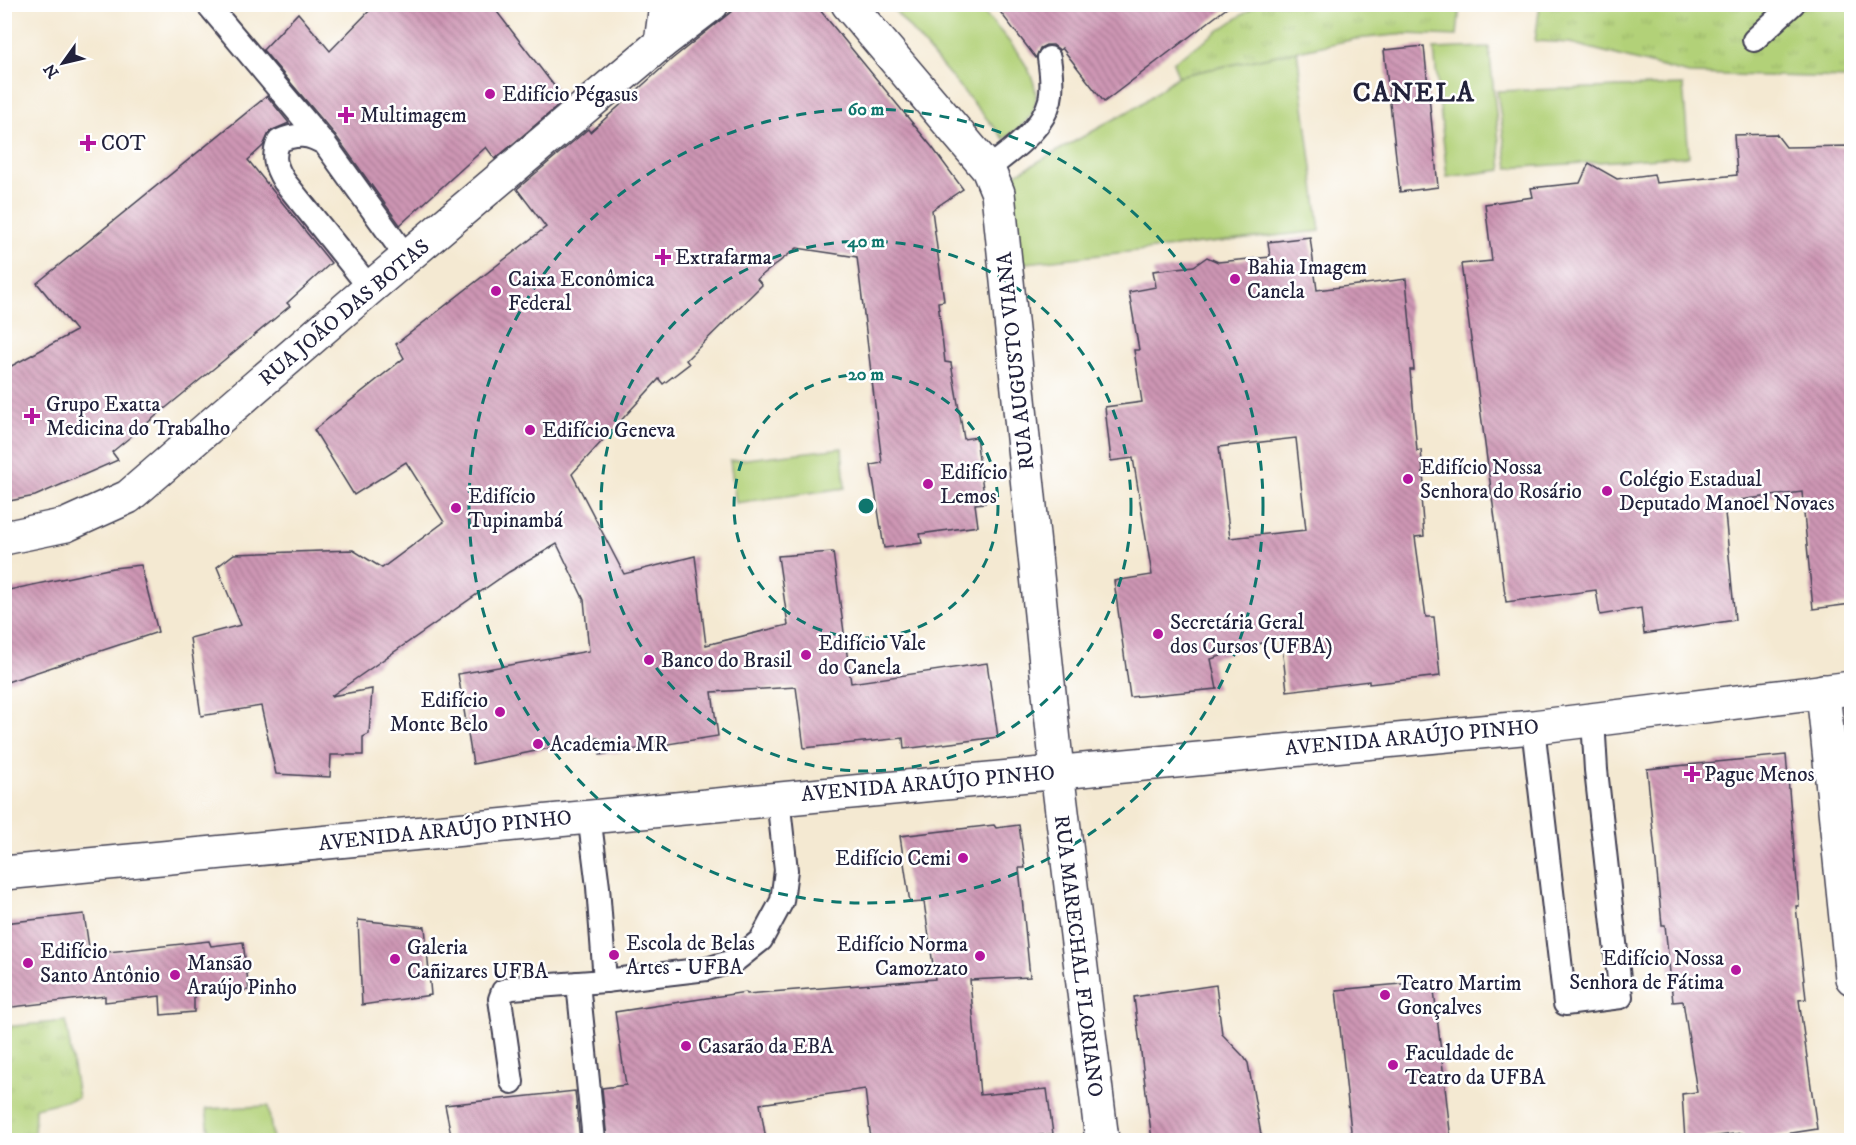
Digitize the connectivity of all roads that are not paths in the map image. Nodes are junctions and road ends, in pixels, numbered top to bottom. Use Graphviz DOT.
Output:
graph roads {
  1 [pos="666,4"];
  2 [pos="712,4"];
  3 [pos="848,4"];
  4 [pos="1793,4"];
  5 [pos="209,6"];
  6 [pos="1754,40"];
  7 [pos="661,43"];
  8 [pos="1049,58"];
  9 [pos="325,144"];
  10 [pos="988,170"];
  11 [pos="407,258"];
  12 [pos="370,288"];
  13 [pos="4,538"];
  14 [pos="1837,690"];
  15 [pos="1593,719"];
  16 [pos="1533,727"];
  17 [pos="1057,771"];
  18 [pos="778,798"];
  19 [pos="590,815"];
  20 [pos="4,873"];
  21 [pos="1851,978"];
  22 [pos="605,981"];
  23 [pos="578,983"];
  24 [pos="512,1082"];
  25 [pos="594,1140"];
  26 [pos="1102,1140"];
  1 -- 7 [label="street"];
  2 -- 7 [label="street"];
  3 -- 10 [label="street, RUA AUGUSTO VIANA"];
  4 -- 6 [label="lane"];
  5 -- 9 [label="lane"];
  7 -- 11 [label="street, RUA JOÃO DAS BOTAS"];
  8 -- 10 [label="lane"];
  9 -- 11 [label="lane"];
  9 -- 12 [label="lane"];
  10 -- 17 [label="street, RUA AUGUSTO VIANA"];
  11 -- 12 [label="street, RUA JOÃO DAS BOTAS"];
  12 -- 13 [label="street, RUA JOÃO DAS BOTAS"];
  14 -- 15 [label="street, AVENIDA ARAÚJO PINHO"];
  14 -- 21 [label="street"];
  15 -- 16 [label="street, AVENIDA ARAÚJO PINHO"];
  15 -- 16 [label="lane"];
  16 -- 17 [label="street, AVENIDA ARAÚJO PINHO"];
  17 -- 18 [label="street, AVENIDA ARAÚJO PINHO"];
  17 -- 26 [label="street, RUA MARECHAL FLORIANO"];
  18 -- 19 [label="street, AVENIDA ARAÚJO PINHO"];
  18 -- 22 [label="lane"];
  19 -- 20 [label="street, AVENIDA ARAÚJO PINHO"];
  19 -- 22 [label="lane"];
  22 -- 23 [label="lane"];
  23 -- 24 [label="lane"];
  23 -- 25 [label="lane"];
}
